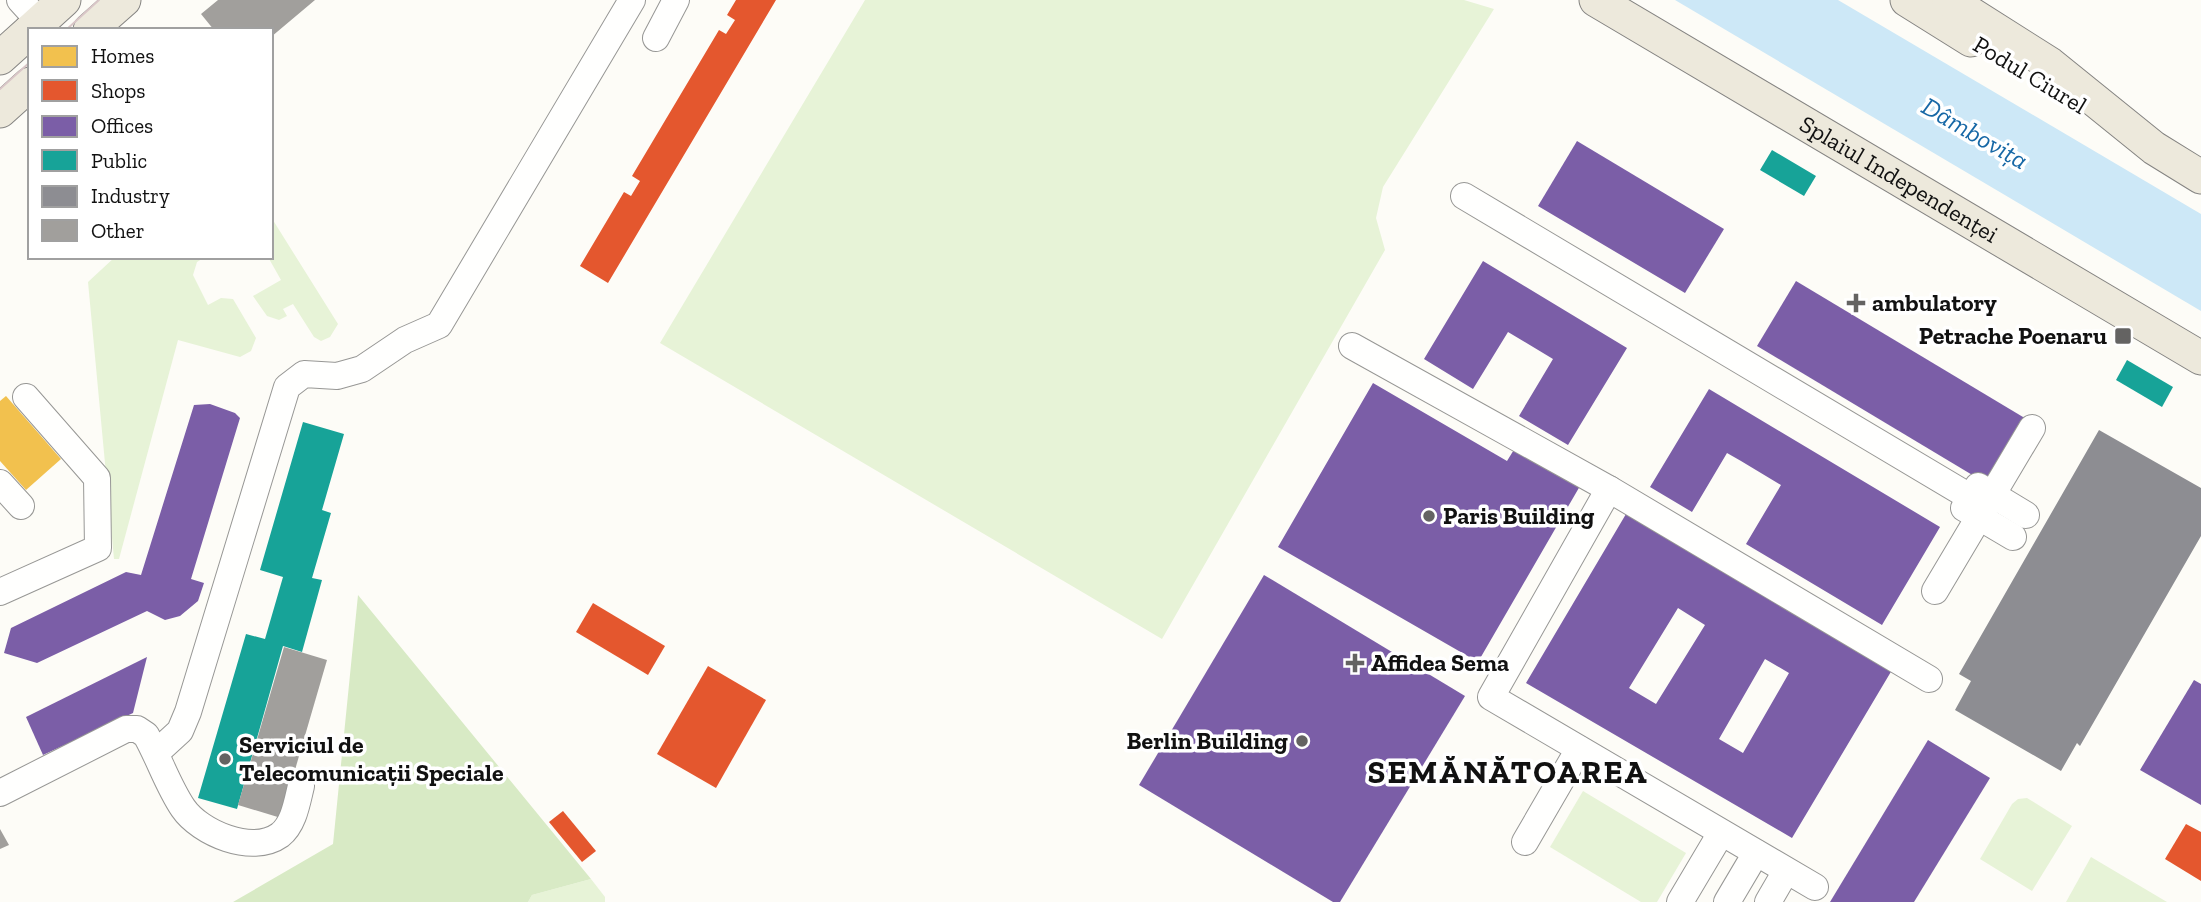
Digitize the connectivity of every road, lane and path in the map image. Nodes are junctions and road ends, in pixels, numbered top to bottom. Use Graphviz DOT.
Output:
graph roads {
  1 [pos="124,0"];
  2 [pos="632,0"];
  3 [pos="676,0"];
  4 [pos="1596,0"];
  5 [pos="1907,0"];
  6 [pos="1950,0"];
  7 [pos="37,17"];
  8 [pos="92,28"];
  9 [pos="656,38"];
  10 [pos="0,58"];
  11 [pos="28,86"];
  12 [pos="0,111"];
  13 [pos="2154,148"];
  14 [pos="2201,177"];
  15 [pos="1464,196"];
  16 [pos="1538,223"];
  17 [pos="1523,248"];
  18 [pos="1659,297"];
  19 [pos="1644,320"];
  20 [pos="1352,346"];
  21 [pos="2201,358"];
  22 [pos="26,397"];
  23 [pos="2032,428"];
  24 [pos="1927,471"];
  25 [pos="0,483"];
  26 [pos="1609,489"];
  27 [pos="21,506"];
  28 [pos="1985,506"];
  29 [pos="2020,526"];
  30 [pos="1934,591"];
  31 [pos="0,592"];
  32 [pos="1929,678"];
  33 [pos="1579,748"];
  34 [pos="156,753"];
  35 [pos="301,786"];
  36 [pos="0,793"];
  37 [pos="1721,833"];
  38 [pos="1525,842"];
  39 [pos="1756,853"];
  40 [pos="1786,871"];
  41 [pos="1815,887"];
  42 [pos="1680,902"];
  43 [pos="1727,902"];
  44 [pos="1768,902"];
  1 -- 8 [label="main road"];
  2 -- 34 [label="street"];
  3 -- 9 [label="street"];
  4 -- 21 [label="main road, Splaiul Independenței"];
  5 -- 13 [label="main road, Podul Ciurel"];
  6 -- 13 [label="main road"];
  7 -- 10 [label="main road"];
  11 -- 12 [label="main road"];
  13 -- 14 [label="main road"];
  15 -- 16 [label="street"];
  15 -- 17 [label="street"];
  15 -- 28 [label="street"];
  18 -- 19 [label="street"];
  20 -- 26 [label="street"];
  22 -- 31 [label="street"];
  23 -- 28 [label="street"];
  24 -- 28 [label="street"];
  25 -- 27 [label="street"];
  26 -- 32 [label="street"];
  26 -- 33 [label="street"];
  28 -- 29 [label="street"];
  28 -- 30 [label="street"];
  33 -- 37 [label="street"];
  33 -- 38 [label="street"];
  34 -- 35 [label="street"];
  34 -- 36 [label="street"];
  37 -- 39 [label="street"];
  37 -- 42 [label="street"];
  39 -- 40 [label="street"];
  39 -- 43 [label="street"];
  40 -- 41 [label="street"];
  40 -- 44 [label="street"];
}
